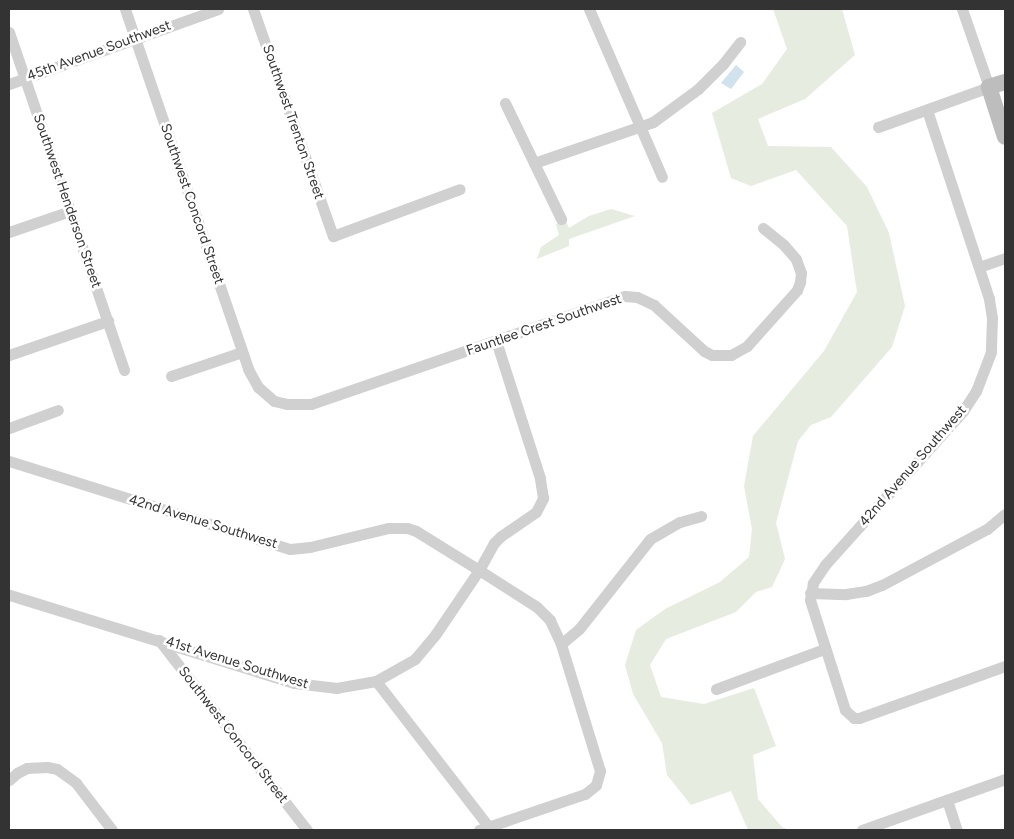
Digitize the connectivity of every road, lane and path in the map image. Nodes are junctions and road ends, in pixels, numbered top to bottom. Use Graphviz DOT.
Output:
graph roads {
  1 [pos="125,9"];
  2 [pos="218,9"];
  3 [pos="253,9"];
  4 [pos="589,9"];
  5 [pos="962,9"];
  6 [pos="9,32"];
  7 [pos="135,38"];
  8 [pos="740,42"];
  9 [pos="25,78"];
  10 [pos="1005,82"];
  11 [pos="9,84"];
  12 [pos="990,87"];
  13 [pos="505,102"];
  14 [pos="926,110"];
  15 [pos="639,127"];
  16 [pos="878,127"];
  17 [pos="1005,137"];
  18 [pos="534,163"];
  19 [pos="662,177"];
  20 [pos="460,189"];
  21 [pos="70,211"];
  22 [pos="561,219"];
  23 [pos="763,228"];
  24 [pos="9,232"];
  25 [pos="1005,258"];
  26 [pos="979,267"];
  27 [pos="108,320"];
  28 [pos="496,341"];
  29 [pos="242,352"];
  30 [pos="9,355"];
  31 [pos="124,370"];
  32 [pos="171,376"];
  33 [pos="265,395"];
  34 [pos="58,410"];
  35 [pos="9,428"];
  36 [pos="9,461"];
  37 [pos="1005,514"];
  38 [pos="701,516"];
  39 [pos="479,570"];
  40 [pos="810,594"];
  41 [pos="9,595"];
  42 [pos="159,640"];
  43 [pos="561,644"];
  44 [pos="824,649"];
  45 [pos="1005,666"];
  46 [pos="376,681"];
  47 [pos="716,688"];
  48 [pos="1005,779"];
  49 [pos="9,780"];
  50 [pos="947,800"];
  51 [pos="486,829"];
  52 [pos="112,830"];
  53 [pos="307,830"];
  54 [pos="862,830"];
  55 [pos="957,830"];
  1 -- 7 [label="street, Southwest Concord Street"];
  2 -- 7 [label="street, 45th Avenue Southwest"];
  3 -- 20 [label="street, Southwest Trenton Street"];
  4 -- 15 [label="street"];
  5 -- 12 [label="street"];
  6 -- 9 [label="street, Southwest Henderson Street"];
  7 -- 9 [label="street, 45th Avenue Southwest"];
  7 -- 29 [label="street, Southwest Concord Street"];
  8 -- 15 [label="street"];
  9 -- 11 [label="street, 45th Avenue Southwest"];
  9 -- 21 [label="street, Southwest Henderson Street"];
  10 -- 12 [label="main road"];
  12 -- 14 [label="street"];
  12 -- 17 [label="main road"];
  13 -- 18 [label="street"];
  14 -- 16 [label="street"];
  14 -- 26 [label="street, 42nd Avenue Southwest"];
  15 -- 18 [label="street"];
  15 -- 19 [label="street"];
  18 -- 22 [label="street"];
  21 -- 24 [label="street"];
  21 -- 27 [label="street, Southwest Henderson Street"];
  23 -- 28 [label="street, Fauntlee Crest Southwest"];
  25 -- 26 [label="street"];
  26 -- 40 [label="street, 42nd Avenue Southwest"];
  27 -- 30 [label="street"];
  27 -- 31 [label="street, Southwest Henderson Street"];
  28 -- 33 [label="street, Fauntlee Crest Southwest"];
  28 -- 39 [label="street, 41st Avenue Southwest"];
  29 -- 32 [label="street"];
  29 -- 33 [label="street, Southwest Concord Street"];
  34 -- 35 [label="street"];
  36 -- 39 [label="street, 42nd Avenue Southwest"];
  37 -- 40 [label="street"];
  38 -- 43 [label="street"];
  39 -- 43 [label="street, 42nd Avenue Southwest"];
  39 -- 46 [label="street, 41st Avenue Southwest"];
  40 -- 44 [label="street"];
  41 -- 42 [label="street, 41st Avenue Southwest"];
  42 -- 46 [label="street, 41st Avenue Southwest"];
  42 -- 53 [label="street, Southwest Concord Street"];
  43 -- 51 [label="street, 42nd Avenue Southwest"];
  44 -- 45 [label="street"];
  44 -- 47 [label="street"];
  46 -- 51 [label="street"];
  48 -- 50 [label="street"];
  49 -- 52 [label="street"];
  50 -- 54 [label="street"];
  50 -- 55 [label="street"];
}
